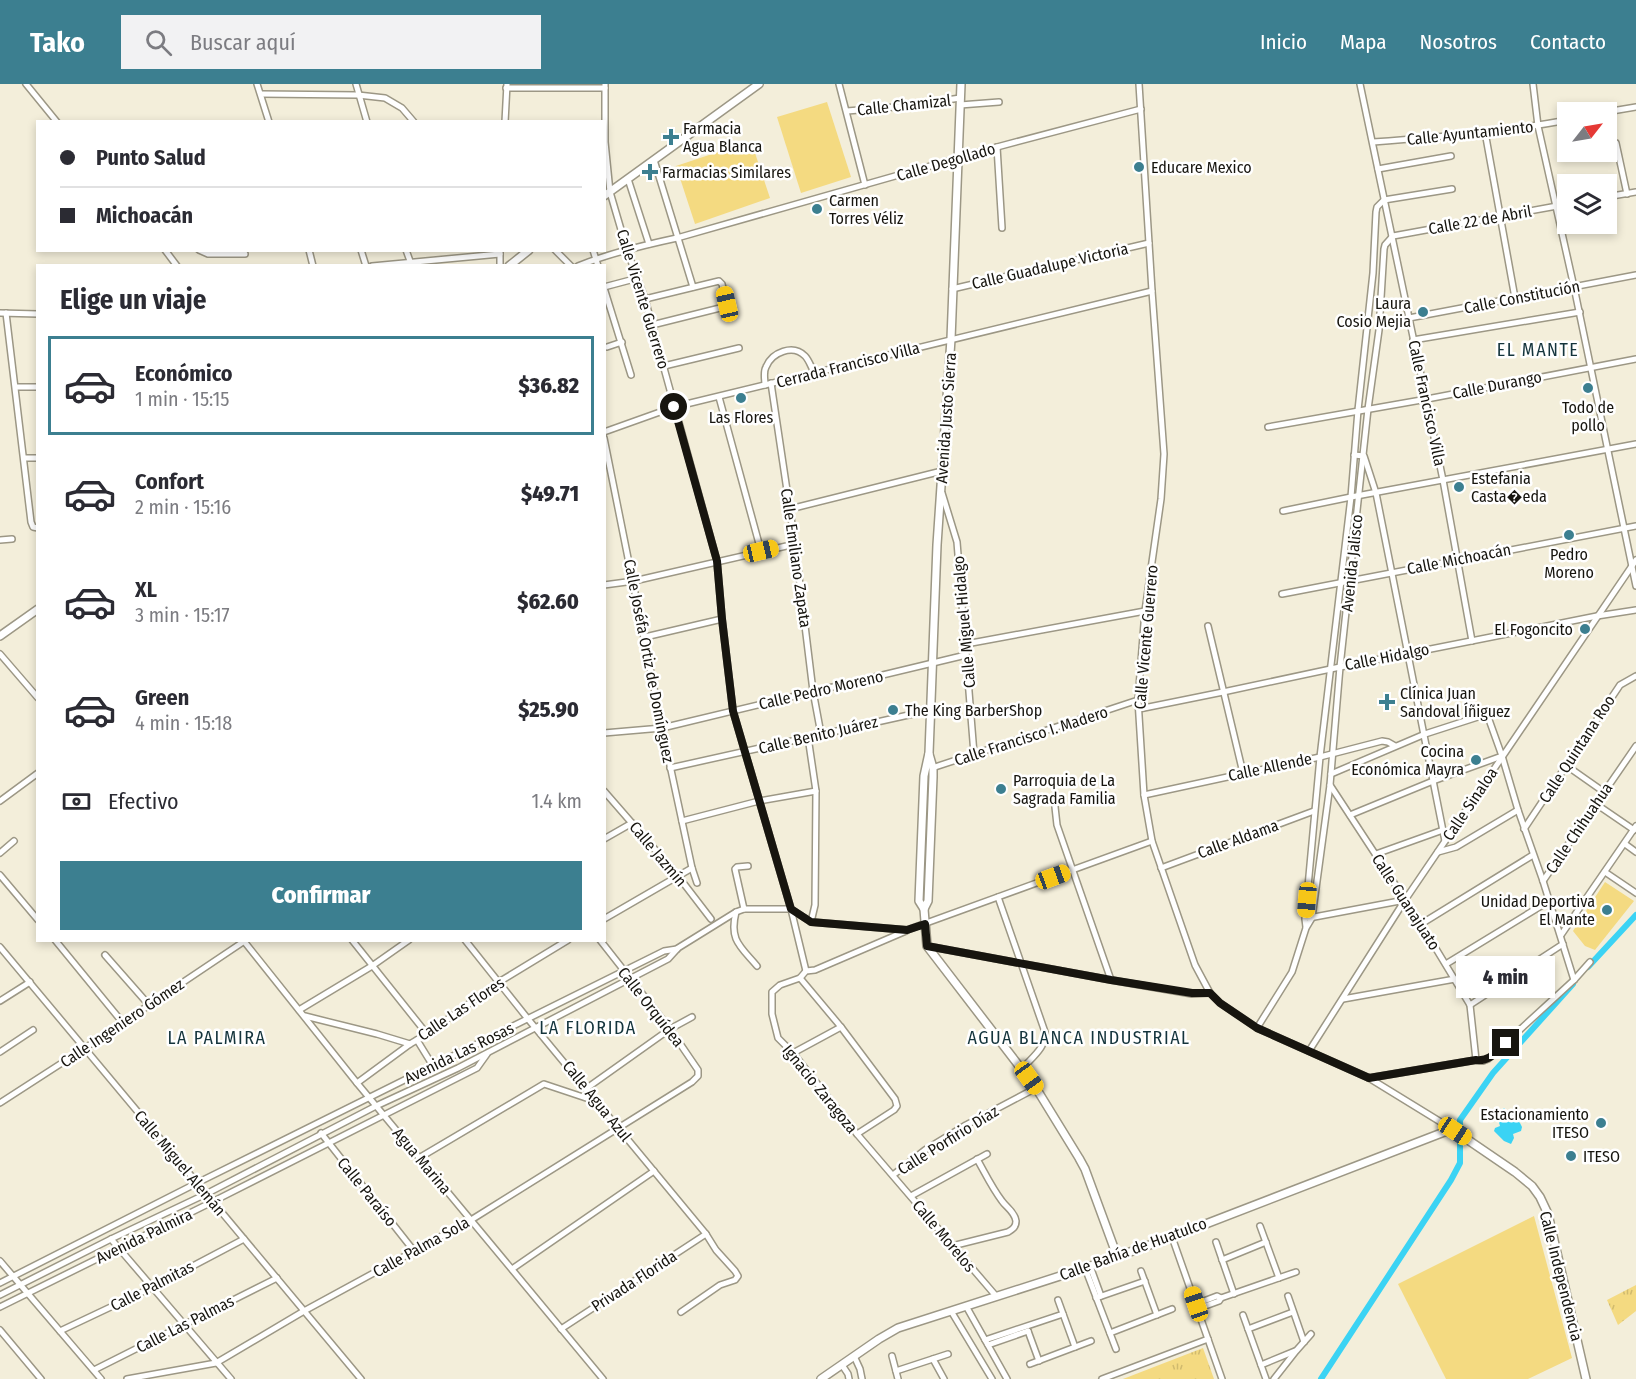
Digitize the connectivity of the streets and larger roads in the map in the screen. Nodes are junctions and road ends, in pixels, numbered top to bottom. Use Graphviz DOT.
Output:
graph roads {
  1 [pos="26,84"];
  2 [pos="257,84"];
  3 [pos="356,84"];
  4 [pos="759,84"];
  5 [pos="839,84"];
  6 [pos="961,84"];
  7 [pos="1139,84"];
  8 [pos="1360,84"];
  9 [pos="1533,84"];
  10 [pos="506,86"];
  11 [pos="605,86"];
  12 [pos="261,94"];
  13 [pos="358,95"];
  14 [pos="960,102"];
  15 [pos="999,102"];
  16 [pos="1636,107"];
  17 [pos="1141,109"];
  18 [pos="1617,110"];
  19 [pos="847,111"];
  20 [pos="55,120"];
  21 [pos="268,120"];
  22 [pos="366,120"];
  23 [pos="412,120"];
  24 [pos="505,120"];
  25 [pos="605,120"];
  26 [pos="1557,122"];
  27 [pos="1538,126"];
  28 [pos="1485,132"];
  29 [pos="1373,142"];
  30 [pos="997,147"];
  31 [pos="1617,148"];
  32 [pos="1451,156"];
  33 [pos="958,159"];
  34 [pos="654,160"];
  35 [pos="606,168"];
  36 [pos="1378,169"];
  37 [pos="628,179"];
  38 [pos="865,185"];
  39 [pos="1452,189"];
  40 [pos="1636,192"];
  41 [pos="607,194"];
  42 [pos="1627,194"];
  43 [pos="1617,195"];
  44 [pos="1384,200"];
  45 [pos="1556,206"];
  46 [pos="1500,216"];
  47 [pos="1002,228"];
  48 [pos="1393,236"];
  49 [pos="677,238"];
  50 [pos="1149,243"];
  51 [pos="649,244"];
  52 [pos="627,250"];
  53 [pos="204,252"];
  54 [pos="407,252"];
  55 [pos="500,252"];
  56 [pos="526,252"];
  57 [pos="557,252"];
  58 [pos="593,252"];
  59 [pos="245,254"];
  60 [pos="595,259"];
  61 [pos="410,261"];
  62 [pos="387,264"];
  63 [pos="512,264"];
  64 [pos="570,264"];
  65 [pos="583,264"];
  66 [pos="597,264"];
  67 [pos="1636,275"];
  68 [pos="638,278"];
  69 [pos="606,286"];
  70 [pos="693,286"];
  71 [pos="1574,287"];
  72 [pos="952,289"];
  73 [pos="1152,291"];
  74 [pos="606,293"];
  75 [pos="1515,298"];
  76 [pos="645,299"];
  77 [pos="1580,312"];
  78 [pos="3,313"];
  79 [pos="36,314"];
  80 [pos="1409,318"];
  81 [pos="652,325"];
  82 [pos="1367,329"];
  83 [pos="1379,330"];
  84 [pos="951,339"];
  85 [pos="1413,340"];
  86 [pos="622,342"];
  87 [pos="607,347"];
  88 [pos="739,348"];
  89 [pos="1636,359"];
  90 [pos="664,366"];
  91 [pos="1591,367"];
  92 [pos="814,372"];
  93 [pos="1362,372"];
  94 [pos="1373,373"];
  95 [pos="631,375"];
  96 [pos="768,384"];
  97 [pos="16,387"];
  98 [pos="36,387"];
  99 [pos="719,397"];
  100 [pos="1427,399"];
  101 [pos="674,407"];
  102 [pos="1368,409"];
  103 [pos="1358,410"];
  104 [pos="1268,427"];
  105 [pos="606,431"];
  106 [pos="1636,444"];
  107 [pos="606,448"];
  108 [pos="1608,449"];
  109 [pos="1354,455"];
  110 [pos="1364,456"];
  111 [pos="25,458"];
  112 [pos="36,458"];
  113 [pos="942,471"];
  114 [pos="1443,480"];
  115 [pos="941,492"];
  116 [pos="1376,493"];
  117 [pos="1360,495"];
  118 [pos="1351,497"];
  119 [pos="790,509"];
  120 [pos="1283,511"];
  121 [pos="1636,526"];
  122 [pos="35,527"];
  123 [pos="1624,528"];
  124 [pos="12,539"];
  125 [pos="0,540"];
  126 [pos="795,544"];
  127 [pos="761,551"];
  128 [pos="1458,560"];
  129 [pos="1636,560"];
  130 [pos="717,561"];
  131 [pos="1632,566"];
  132 [pos="1392,573"];
  133 [pos="634,581"];
  134 [pos="1350,581"];
  135 [pos="1341,582"];
  136 [pos="606,585"];
  137 [pos="1636,586"];
  138 [pos="1282,594"];
  139 [pos="36,610"];
  140 [pos="1636,610"];
  141 [pos="1145,611"];
  142 [pos="1597,616"];
  143 [pos="722,619"];
  144 [pos="1208,626"];
  145 [pos="0,636"];
  146 [pos="645,637"];
  147 [pos="1472,641"];
  148 [pos="966,644"];
  149 [pos="1408,653"];
  150 [pos="0,654"];
  151 [pos="966,655"];
  152 [pos="933,663"];
  153 [pos="1340,666"];
  154 [pos="1330,669"];
  155 [pos="1636,676"];
  156 [pos="813,691"];
  157 [pos="1223,692"];
  158 [pos="36,696"];
  159 [pos="1138,700"];
  160 [pos="1139,709"];
  161 [pos="931,710"];
  162 [pos="733,711"];
  163 [pos="662,728"];
  164 [pos="606,733"];
  165 [pos="821,734"];
  166 [pos="1425,734"];
  167 [pos="808,737"];
  168 [pos="1395,746"];
  169 [pos="1636,746"];
  170 [pos="744,751"];
  171 [pos="1333,752"];
  172 [pos="929,753"];
  173 [pos="974,754"];
  174 [pos="1502,756"];
  175 [pos="1320,757"];
  176 [pos="1567,765"];
  177 [pos="670,768"];
  178 [pos="933,768"];
  179 [pos="924,769"];
  180 [pos="1243,773"];
  181 [pos="36,774"];
  182 [pos="1331,774"];
  183 [pos="1433,781"];
  184 [pos="1330,785"];
  185 [pos="816,791"];
  186 [pos="1604,792"];
  187 [pos="606,793"];
  188 [pos="1144,795"];
  189 [pos="0,801"];
  190 [pos="759,801"];
  191 [pos="1596,804"];
  192 [pos="1055,807"];
  193 [pos="1518,810"];
  194 [pos="1314,811"];
  195 [pos="923,815"];
  196 [pos="931,815"];
  197 [pos="1350,815"];
  198 [pos="682,821"];
  199 [pos="632,823"];
  200 [pos="1635,828"];
  201 [pos="1524,829"];
  202 [pos="1443,830"];
  203 [pos="606,838"];
  204 [pos="1152,841"];
  205 [pos="1445,841"];
  206 [pos="14,842"];
  207 [pos="1312,842"];
  208 [pos="1322,842"];
  209 [pos="1625,844"];
  210 [pos="1438,852"];
  211 [pos="1636,852"];
  212 [pos="0,853"];
  213 [pos="1376,854"];
  214 [pos="1533,855"];
  215 [pos="748,866"];
  216 [pos="692,868"];
  217 [pos="1161,868"];
  218 [pos="1071,870"];
  219 [pos="1605,872"];
  220 [pos="0,875"];
  221 [pos="678,876"];
  222 [pos="1543,881"];
  223 [pos="697,883"];
  224 [pos="1636,893"];
  225 [pos="998,897"];
  226 [pos="1405,900"];
  227 [pos="1549,901"];
  228 [pos="744,909"];
  229 [pos="791,909"];
  230 [pos="924,909"];
  231 [pos="736,912"];
  232 [pos="36,918"];
  233 [pos="606,918"];
  234 [pos="1312,918"];
  235 [pos="711,919"];
  236 [pos="1305,919"];
  237 [pos="811,922"];
  238 [pos="925,924"];
  239 [pos="1421,924"];
  240 [pos="1306,928"];
  241 [pos="907,930"];
  242 [pos="1561,936"];
  243 [pos="56,942"];
  244 [pos="243,942"];
  245 [pos="245,942"];
  246 [pos="354,942"];
  247 [pos="406,942"];
  248 [pos="467,942"];
  249 [pos="565,942"];
  250 [pos="602,942"];
  251 [pos="1563,944"];
  252 [pos="927,946"];
  253 [pos="0,948"];
  254 [pos="678,948"];
  255 [pos="105,955"];
  256 [pos="1590,962"];
  257 [pos="1020,964"];
  258 [pos="1446,964"];
  259 [pos="372,966"];
  260 [pos="757,966"];
  261 [pos="806,971"];
  262 [pos="624,972"];
  263 [pos="800,978"];
  264 [pos="630,979"];
  265 [pos="1455,979"];
  266 [pos="1111,980"];
  267 [pos="1574,980"];
  268 [pos="30,982"];
  269 [pos="499,982"];
  270 [pos="1210,993"];
  271 [pos="1343,999"];
  272 [pos="0,1001"];
  273 [pos="149,1005"];
  274 [pos="1470,1005"];
  275 [pos="298,1010"];
  276 [pos="303,1016"];
  277 [pos="692,1017"];
  278 [pos="528,1019"];
  279 [pos="123,1023"];
  280 [pos="841,1028"];
  281 [pos="1257,1028"];
  282 [pos="536,1029"];
  283 [pos="670,1029"];
  284 [pos="33,1030"];
  285 [pos="427,1034"];
  286 [pos="417,1040"];
  287 [pos="410,1044"];
  288 [pos="85,1048"];
  289 [pos="1309,1051"];
  290 [pos="0,1052"];
  291 [pos="488,1052"];
  292 [pos="793,1053"];
  293 [pos="1476,1060"];
  294 [pos="433,1066"];
  295 [pos="1022,1069"];
  296 [pos="698,1076"];
  297 [pos="1369,1078"];
  298 [pos="357,1083"];
  299 [pos="587,1088"];
  300 [pos="1036,1088"];
  301 [pos="369,1098"];
  302 [pos="598,1102"];
  303 [pos="0,1103"];
  304 [pos="376,1106"];
  305 [pos="384,1115"];
  306 [pos="618,1127"];
  307 [pos="1454,1130"];
  308 [pos="321,1133"];
  309 [pos="857,1134"];
  310 [pos="1466,1138"];
  311 [pos="328,1143"];
  312 [pos="987,1154"];
  313 [pos="419,1158"];
  314 [pos="977,1159"];
  315 [pos="654,1171"];
  316 [pos="893,1175"];
  317 [pos="197,1183"];
  318 [pos="206,1194"];
  319 [pos="911,1196"];
  320 [pos="213,1202"];
  321 [pos="471,1220"];
  322 [pos="1260,1226"];
  323 [pos="706,1234"];
  324 [pos="1172,1237"];
  325 [pos="111,1239"];
  326 [pos="244,1239"];
  327 [pos="1216,1242"];
  328 [pos="1266,1242"];
  329 [pos="952,1246"];
  330 [pos="119,1248"];
  331 [pos="414,1251"];
  332 [pos="1117,1256"];
  333 [pos="1222,1260"];
  334 [pos="0,1261"];
  335 [pos="1087,1267"];
  336 [pos="512,1269"];
  337 [pos="1141,1271"];
  338 [pos="1296,1272"];
  339 [pos="13,1276"];
  340 [pos="277,1278"];
  341 [pos="1279,1278"];
  342 [pos="1145,1281"];
  343 [pos="0,1283"];
  344 [pos="21,1285"];
  345 [pos="153,1287"];
  346 [pos="28,1293"];
  347 [pos="1234,1293"];
  348 [pos="0,1295"];
  349 [pos="996,1296"];
  350 [pos="1287,1296"];
  351 [pos="1098,1297"];
  352 [pos="1058,1300"];
  353 [pos="0,1306"];
  354 [pos="966,1306"];
  355 [pos="1196,1307"];
  356 [pos="1172,1309"];
  357 [pos="304,1311"];
  358 [pos="951,1311"];
  359 [pos="681,1312"];
  360 [pos="1293,1312"];
  361 [pos="1063,1314"];
  362 [pos="1156,1315"];
  363 [pos="1244,1315"];
  364 [pos="184,1325"];
  365 [pos="561,1329"];
  366 [pos="1027,1329"];
  367 [pos="1248,1329"];
  368 [pos="0,1330"];
  369 [pos="60,1331"];
  370 [pos="1110,1333"];
  371 [pos="1311,1334"];
  372 [pos="1208,1339"];
  373 [pos="1091,1341"];
  374 [pos="986,1342"];
  375 [pos="1304,1342"];
  376 [pos="1075,1347"];
  377 [pos="1116,1349"];
  378 [pos="1296,1351"];
  379 [pos="948,1354"];
  380 [pos="854,1356"];
  381 [pos="892,1356"];
  382 [pos="933,1359"];
  383 [pos="1039,1361"];
  384 [pos="216,1363"];
  385 [pos="1030,1364"];
  386 [pos="842,1365"];
  387 [pos="1261,1365"];
  388 [pos="94,1370"];
  389 [pos="896,1371"];
  390 [pos="41,1379"];
  391 [pos="102,1379"];
  392 [pos="127,1379"];
  393 [pos="231,1379"];
  394 [pos="361,1379"];
  395 [pos="603,1379"];
  396 [pos="821,1379"];
  397 [pos="849,1379"];
  398 [pos="862,1379"];
  399 [pos="897,1379"];
  400 [pos="944,1379"];
  401 [pos="992,1379"];
  402 [pos="1007,1379"];
  403 [pos="1102,1379"];
  404 [pos="1222,1379"];
  405 [pos="1266,1379"];
  406 [pos="1274,1379"];
  407 [pos="1585,1379"];
  1 -- 20 [label="street"];
  2 -- 12 [label="street"];
  3 -- 13 [label="street"];
  4 -- 34 [label="street"];
  5 -- 19 [label="street"];
  6 -- 14 [label="street, Avenida Justo Sierra"];
  7 -- 17 [label="street, Calle Vicente Guerrero"];
  8 -- 29 [label="street, Avenida Jalisco"];
  9 -- 27 [label="street"];
  10 -- 11 [label="street"];
  10 -- 24 [label="street"];
  11 -- 25 [label="street, Calle Vicente Guerrero"];
  12 -- 13 [label="street"];
  12 -- 21 [label="street"];
  13 -- 22 [label="street"];
  13 -- 23 [label="street"];
  14 -- 15 [label="street, Calle Chamizal"];
  14 -- 19 [label="street, Calle Chamizal"];
  14 -- 33 [label="street, Avenida Justo Sierra"];
  16 -- 18 [label="street"];
  17 -- 30 [label="street, Calle Degollado"];
  17 -- 50 [label="street, Calle Vicente Guerrero"];
  19 -- 38 [label="street"];
  26 -- 27 [label="street, Calle Ayuntamiento"];
  27 -- 28 [label="street, Calle Ayuntamiento"];
  27 -- 45 [label="street"];
  28 -- 29 [label="street, Calle Ayuntamiento"];
  28 -- 46 [label="street"];
  29 -- 36 [label="street, Avenida Jalisco"];
  30 -- 33 [label="street, Calle Degollado"];
  30 -- 47 [label="street"];
  31 -- 42 [label="street"];
  32 -- 36 [label="street"];
  33 -- 38 [label="street, Calle Degollado"];
  33 -- 72 [label="street, Avenida Justo Sierra"];
  34 -- 37 [label="street"];
  34 -- 49 [label="street"];
  35 -- 41 [label="street, Calle Vicente Guerrero"];
  36 -- 44 [label="street, Avenida Jalisco"];
  37 -- 41 [label="street"];
  37 -- 51 [label="street"];
  38 -- 49 [label="street, Calle Degollado"];
  39 -- 44 [label="street"];
  40 -- 42 [label="street"];
  41 -- 52 [label="street, Calle Vicente Guerrero"];
  42 -- 43 [label="street"];
  44 -- 48 [label="street, Avenida Jalisco"];
  44 -- 82 [label="street, Avenida Jalisco"];
  45 -- 46 [label="street, Calle 22 de Abril"];
  45 -- 71 [label="street"];
  46 -- 48 [label="street, Calle 22 de Abril"];
  46 -- 75 [label="street"];
  48 -- 80 [label="street, Calle Francisco Villa"];
  48 -- 83 [label="street, Avenida Jalisco"];
  49 -- 51 [label="street, Calle Degollado"];
  49 -- 70 [label="street"];
  50 -- 72 [label="street, Calle Guadalupe Victoria"];
  50 -- 73 [label="street, Calle Vicente Guerrero"];
  51 -- 52 [label="street, Calle Degollado"];
  52 -- 60 [label="street, Calle Degollado"];
  52 -- 68 [label="street, Calle Vicente Guerrero"];
  53 -- 59 [label="street"];
  54 -- 61 [label="street"];
  55 -- 61 [label="street"];
  56 -- 63 [label="street"];
  57 -- 64 [label="street"];
  58 -- 60 [label="street"];
  60 -- 65 [label="street, Calle Degollado"];
  60 -- 66 [label="street"];
  61 -- 62 [label="street"];
  67 -- 71 [label="street, Calle Constitución"];
  68 -- 69 [label="street"];
  68 -- 76 [label="street, Calle Vicente Guerrero"];
  70 -- 76 [label="street"];
  70 -- 81 [label="street"];
  71 -- 75 [label="street, Calle Constitución"];
  71 -- 77 [label="street"];
  72 -- 84 [label="street, Avenida Justo Sierra"];
  73 -- 84 [label="street, Cerrada Francisco Villa"];
  73 -- 141 [label="street, Calle Vicente Guerrero"];
  74 -- 86 [label="street"];
  75 -- 80 [label="street, Calle Constitución"];
  76 -- 81 [label="street, Calle Vicente Guerrero"];
  77 -- 85 [label="street"];
  77 -- 91 [label="street"];
  78 -- 79 [label="street"];
  78 -- 97 [label="street"];
  80 -- 85 [label="street, Calle Francisco Villa"];
  81 -- 90 [label="street, Calle Vicente Guerrero"];
  82 -- 83 [label="street"];
  82 -- 93 [label="street, Avenida Jalisco"];
  83 -- 94 [label="street, Avenida Jalisco"];
  84 -- 92 [label="street, Cerrada Francisco Villa"];
  84 -- 113 [label="street, Avenida Justo Sierra"];
  85 -- 100 [label="street, Calle Francisco Villa"];
  86 -- 87 [label="street"];
  86 -- 95 [label="street"];
  88 -- 90 [label="street"];
  89 -- 91 [label="street, Calle Durango"];
  90 -- 101 [label="street, Calle Vicente Guerrero"];
  91 -- 100 [label="street, Calle Durango"];
  91 -- 108 [label="street"];
  92 -- 96 [label="street, Cerrada Francisco Villa"];
  92 -- 96 [label="street"];
  93 -- 94 [label="street"];
  93 -- 103 [label="street, Avenida Jalisco"];
  94 -- 102 [label="street, Avenida Jalisco"];
  96 -- 99 [label="street, Cerrada Francisco Villa"];
  96 -- 119 [label="street, Calle Emiliano Zapata"];
  97 -- 98 [label="street"];
  97 -- 111 [label="street"];
  99 -- 101 [label="street, Cerrada Francisco Villa"];
  99 -- 127 [label="street"];
  100 -- 102 [label="street, Calle Durango"];
  100 -- 114 [label="street, Calle Francisco Villa"];
  101 -- 105 [label="street, Cerrada Francisco Villa"];
  101 -- 130 [label="street, Calle Vicente Guerrero"];
  102 -- 103 [label="street, Calle Durango"];
  102 -- 110 [label="street, Avenida Jalisco"];
  103 -- 104 [label="street, Calle Durango"];
  103 -- 109 [label="street, Avenida Jalisco"];
  106 -- 108 [label="street"];
  107 -- 133 [label="street, Calle Joséfa Ortiz de Domínguez"];
  108 -- 114 [label="street"];
  108 -- 123 [label="street"];
  109 -- 110 [label="street"];
  109 -- 118 [label="street, Avenida Jalisco"];
  110 -- 116 [label="street"];
  110 -- 117 [label="street, Avenida Jalisco"];
  111 -- 112 [label="street"];
  111 -- 122 [label="street"];
  113 -- 115 [label="street, Avenida Justo Sierra"];
  113 -- 119 [label="street"];
  114 -- 116 [label="street"];
  114 -- 128 [label="street, Calle Francisco Villa"];
  115 -- 148 [label="street, Calle Miguel Hidalgo"];
  115 -- 152 [label="street, Avenida Justo Sierra"];
  116 -- 117 [label="street"];
  116 -- 132 [label="street"];
  117 -- 118 [label="street"];
  117 -- 134 [label="street, Avenida Jalisco"];
  118 -- 120 [label="street"];
  118 -- 135 [label="street, Avenida Jalisco"];
  119 -- 126 [label="street, Calle Emiliano Zapata"];
  121 -- 123 [label="street, Calle Michoacán"];
  123 -- 128 [label="street, Calle Michoacán"];
  123 -- 131 [label="street"];
  124 -- 125 [label="street"];
  126 -- 127 [label="street"];
  126 -- 156 [label="street, Calle Emiliano Zapata"];
  127 -- 130 [label="street"];
  128 -- 132 [label="street, Calle Michoacán"];
  128 -- 147 [label="street, Calle Francisco Villa"];
  129 -- 131 [label="street, Calle Sinaloa"];
  130 -- 133 [label="street"];
  130 -- 143 [label="street, Calle Vicente Guerrero"];
  131 -- 137 [label="street"];
  131 -- 142 [label="street, Calle Sinaloa"];
  132 -- 134 [label="street, Calle Michoacán"];
  132 -- 149 [label="street"];
  133 -- 136 [label="street"];
  133 -- 146 [label="street, Calle Joséfa Ortiz de Domínguez"];
  134 -- 135 [label="street, Calle Michoacán"];
  134 -- 153 [label="street, Avenida Jalisco"];
  135 -- 138 [label="street, Calle Michoacán"];
  135 -- 154 [label="street, Avenida Jalisco"];
  139 -- 145 [label="street"];
  140 -- 142 [label="street, Calle Hidalgo"];
  141 -- 148 [label="street"];
  141 -- 159 [label="street, Calle Vicente Guerrero"];
  142 -- 147 [label="street, Calle Hidalgo"];
  142 -- 174 [label="street, Calle Sinaloa"];
  143 -- 146 [label="street"];
  143 -- 162 [label="street, Calle Vicente Guerrero"];
  144 -- 157 [label="street"];
  146 -- 163 [label="street, Calle Joséfa Ortiz de Domínguez"];
  147 -- 149 [label="street, Calle Hidalgo"];
  148 -- 151 [label="street, Calle Miguel Hidalgo"];
  149 -- 153 [label="street, Calle Hidalgo"];
  149 -- 166 [label="street"];
  150 -- 158 [label="street"];
  151 -- 152 [label="street, Calle Pedro Moreno"];
  151 -- 173 [label="street, Calle Miguel Hidalgo"];
  152 -- 156 [label="street, Calle Pedro Moreno"];
  152 -- 161 [label="street, Avenida Justo Sierra"];
  153 -- 154 [label="street, Calle Hidalgo"];
  153 -- 171 [label="street, Avenida Jalisco"];
  154 -- 157 [label="street, Calle Hidalgo"];
  154 -- 175 [label="street, Avenida Jalisco"];
  155 -- 176 [label="street, Calle Quintana Roo"];
  156 -- 162 [label="street, Calle Pedro Moreno"];
  156 -- 165 [label="street, Calle Emiliano Zapata"];
  157 -- 160 [label="street, Calle Hidalgo"];
  157 -- 180 [label="street"];
  159 -- 160 [label="street, Calle Vicente Guerrero"];
  159 -- 173 [label="street, Calle Francisco I. Madero"];
  160 -- 188 [label="street, Calle Vicente Guerrero"];
  161 -- 165 [label="street, Calle Benito Juárez"];
  161 -- 172 [label="street, Avenida Justo Sierra"];
  162 -- 163 [label="street, Calle Pedro Moreno"];
  162 -- 170 [label="street, Calle Vicente Guerrero"];
  163 -- 164 [label="street, Calle Pedro Moreno"];
  163 -- 177 [label="street, Calle Joséfa Ortiz de Domínguez"];
  165 -- 167 [label="street, Calle Benito Juárez"];
  166 -- 168 [label="street, Calle Allende"];
  166 -- 174 [label="street, Calle Allende"];
  166 -- 183 [label="street"];
  167 -- 170 [label="street, Calle Benito Juárez"];
  167 -- 185 [label="street"];
  168 -- 171 [label="street, Calle Allende"];
  168 -- 182 [label="street, Calle Allende"];
  169 -- 186 [label="street, Calle Chihuahua"];
  170 -- 177 [label="street, Calle Benito Juárez"];
  170 -- 190 [label="street, Calle Vicente Guerrero"];
  171 -- 175 [label="street, Calle Allende"];
  171 -- 182 [label="street, Avenida Jalisco"];
  172 -- 178 [label="street, Avenida Justo Sierra"];
  172 -- 179 [label="street, Avenida Justo Sierra"];
  173 -- 178 [label="street, Calle Francisco I. Madero"];
  174 -- 183 [label="street"];
  174 -- 193 [label="street"];
  174 -- 205 [label="street, Calle Sinaloa"];
  175 -- 180 [label="street, Calle Allende"];
  175 -- 194 [label="street, Avenida Jalisco"];
  176 -- 186 [label="street"];
  176 -- 201 [label="street, Calle Quintana Roo"];
  177 -- 198 [label="street, Calle Joséfa Ortiz de Domínguez"];
  178 -- 179 [label="street, Calle Francisco I. Madero"];
  178 -- 196 [label="street, Avenida Justo Sierra"];
  179 -- 195 [label="street, Avenida Justo Sierra"];
  180 -- 188 [label="street, Calle Allende"];
  181 -- 189 [label="street"];
  182 -- 184 [label="street, Avenida Jalisco"];
  183 -- 197 [label="street"];
  183 -- 202 [label="street"];
  184 -- 197 [label="street, Calle Guanajuato"];
  184 -- 208 [label="street, Avenida Jalisco"];
  185 -- 190 [label="street"];
  185 -- 237 [label="street"];
  186 -- 191 [label="street, Calle Chihuahua"];
  187 -- 199 [label="street, Calle Jazmín"];
  188 -- 204 [label="street, Calle Vicente Guerrero"];
  190 -- 198 [label="street"];
  190 -- 229 [label="street, Calle Vicente Guerrero"];
  191 -- 200 [label="street"];
  191 -- 222 [label="street, Calle Chihuahua"];
  192 -- 218 [label="street"];
  193 -- 201 [label="street"];
  193 -- 210 [label="street, Calle Quintana Roo"];
  194 -- 207 [label="street, Avenida Jalisco"];
  194 -- 217 [label="street, Calle Aldama"];
  195 -- 196 [label="street"];
  195 -- 230 [label="street, Avenida Justo Sierra"];
  196 -- 230 [label="street, Avenida Justo Sierra"];
  197 -- 213 [label="street, Calle Guanajuato"];
  198 -- 216 [label="street, Calle Joséfa Ortiz de Domínguez"];
  199 -- 203 [label="street"];
  199 -- 221 [label="street, Calle Jazmín"];
  200 -- 209 [label="street"];
  201 -- 214 [label="street"];
  202 -- 205 [label="street"];
  202 -- 213 [label="street"];
  204 -- 217 [label="street, Calle Vicente Guerrero"];
  204 -- 218 [label="street"];
  205 -- 210 [label="street, Calle Sinaloa"];
  206 -- 212 [label="street"];
  207 -- 208 [label="street"];
  207 -- 236 [label="street, Avenida Jalisco"];
  208 -- 234 [label="street, Avenida Jalisco"];
  209 -- 211 [label="street"];
  209 -- 219 [label="street"];
  210 -- 226 [label="street, Calle Sinaloa"];
  213 -- 226 [label="street, Calle Guanajuato"];
  214 -- 222 [label="street"];
  214 -- 239 [label="street"];
  215 -- 228 [label="street"];
  216 -- 221 [label="street"];
  216 -- 223 [label="street, Calle Joséfa Ortiz de Domínguez"];
  217 -- 270 [label="street, Calle Vicente Guerrero"];
  218 -- 225 [label="street"];
  218 -- 266 [label="street"];
  219 -- 224 [label="street"];
  219 -- 242 [label="street"];
  220 -- 232 [label="street"];
  221 -- 233 [label="street"];
  221 -- 235 [label="street, Calle Jazmín"];
  222 -- 227 [label="street"];
  225 -- 238 [label="street"];
  225 -- 257 [label="street"];
  226 -- 234 [label="street"];
  226 -- 239 [label="street, Calle Guanajuato"];
  226 -- 271 [label="street, Calle Sinaloa"];
  227 -- 242 [label="street"];
  227 -- 258 [label="street"];
  228 -- 229 [label="street, Avenida Las Rosas"];
  228 -- 231 [label="street, Avenida Las Rosas"];
  229 -- 237 [label="street"];
  229 -- 261 [label="street, Calle Vicente Guerrero"];
  230 -- 238 [label="street, Avenida Justo Sierra"];
  231 -- 254 [label="street, Avenida Las Rosas"];
  231 -- 260 [label="street"];
  234 -- 236 [label="street"];
  234 -- 240 [label="street, Avenida Jalisco"];
  236 -- 240 [label="street, Avenida Jalisco"];
  237 -- 241 [label="street"];
  238 -- 241 [label="street"];
  238 -- 252 [label="street, Avenida Justo Sierra"];
  239 -- 258 [label="street, Calle Guanajuato"];
  240 -- 281 [label="street, Avenida Jalisco"];
  241 -- 261 [label="street"];
  242 -- 251 [label="street"];
  243 -- 279 [label="street"];
  244 -- 273 [label="street, Calle Ingeniero Gómez"];
  245 -- 275 [label="street, Agua Marina"];
  246 -- 259 [label="street"];
  247 -- 259 [label="street"];
  248 -- 269 [label="street, Calle Agua Azul"];
  249 -- 269 [label="street, Calle Las Flores"];
  250 -- 262 [label="street, Calle Orquídea"];
  251 -- 267 [label="street"];
  251 -- 274 [label="street"];
  252 -- 257 [label="street"];
  252 -- 295 [label="street"];
  253 -- 268 [label="street, Calle Miguel Alemán"];
  254 -- 262 [label="street, Avenida Las Rosas"];
  254 -- 264 [label="street, Avenida Las Rosas"];
  255 -- 273 [label="street"];
  256 -- 267 [label="street"];
  257 -- 266 [label="street"];
  257 -- 295 [label="street"];
  258 -- 265 [label="street, Calle Guanajuato"];
  259 -- 275 [label="street"];
  259 -- 285 [label="street"];
  261 -- 263 [label="street"];
  262 -- 264 [label="street, Calle Orquídea"];
  262 -- 278 [label="street, Avenida Las Rosas"];
  263 -- 280 [label="street"];
  263 -- 292 [label="street, Ignacio Zaragoza"];
  264 -- 282 [label="street, Avenida Las Rosas"];
  264 -- 283 [label="street, Calle Orquídea"];
  265 -- 271 [label="street"];
  265 -- 274 [label="street, Calle Guanajuato"];
  266 -- 270 [label="street"];
  267 -- 293 [label="street"];
  268 -- 272 [label="street"];
  268 -- 288 [label="street, Calle Miguel Alemán"];
  269 -- 278 [label="street, Calle Agua Azul"];
  269 -- 285 [label="street, Calle Las Flores"];
  270 -- 281 [label="street, Calle Vicente Guerrero"];
  271 -- 289 [label="street, Calle Sinaloa"];
  273 -- 279 [label="street, Calle Ingeniero Gómez"];
  274 -- 293 [label="street, Calle Guanajuato"];
  275 -- 276 [label="street, Agua Marina"];
  276 -- 287 [label="street"];
  276 -- 298 [label="street, Agua Marina"];
  277 -- 283 [label="street"];
  278 -- 282 [label="street, Calle Agua Azul"];
  278 -- 294 [label="street, Avenida Las Rosas"];
  279 -- 288 [label="street, Calle Ingeniero Gómez"];
  280 -- 292 [label="street"];
  280 -- 309 [label="street"];
  281 -- 289 [label="street, Calle Vicente Guerrero"];
  282 -- 291 [label="street, Avenida Las Rosas"];
  282 -- 299 [label="street, Calle Agua Azul"];
  283 -- 296 [label="street, Calle Orquídea"];
  283 -- 299 [label="street"];
  284 -- 290 [label="street"];
  285 -- 286 [label="street, Calle Las Flores"];
  286 -- 287 [label="street, Calle Las Flores"];
  286 -- 294 [label="street"];
  287 -- 298 [label="street, Calle Las Flores"];
  288 -- 303 [label="street, Calle Ingeniero Gómez"];
  288 -- 317 [label="street, Calle Miguel Alemán"];
  289 -- 297 [label="street, Calle Vicente Guerrero"];
  291 -- 304 [label="street, Avenida Las Rosas"];
  291 -- 305 [label="street, Avenida Las Rosas"];
  292 -- 309 [label="street, Ignacio Zaragoza"];
  293 -- 297 [label="street"];
  294 -- 301 [label="street, Avenida Las Rosas"];
  295 -- 300 [label="street"];
  296 -- 306 [label="street, Calle Palma Sola"];
  297 -- 307 [label="street, Calle Vicente Guerrero"];
  298 -- 301 [label="street, Agua Marina"];
  299 -- 302 [label="street, Calle Agua Azul"];
  300 -- 316 [label="street, Calle Porfirio Díaz"];
  300 -- 332 [label="street"];
  301 -- 304 [label="street, Agua Marina"];
  301 -- 317 [label="street, Avenida Palmira"];
  302 -- 306 [label="street, Calle Agua Azul"];
  302 -- 313 [label="street"];
  304 -- 305 [label="street, Agua Marina"];
  304 -- 308 [label="street, Avenida Palmira"];
  305 -- 311 [label="street, Avenida Palmira"];
  305 -- 313 [label="street, Agua Marina"];
  306 -- 315 [label="street, Calle Agua Azul"];
  306 -- 321 [label="street, Calle Palma Sola"];
  307 -- 310 [label="street, Calle Vicente Guerrero"];
  307 -- 324 [label="street, Calle Bahía de Huatulco"];
  308 -- 311 [label="street, Calle Paraíso"];
  308 -- 318 [label="street, Avenida Palmira"];
  309 -- 316 [label="street, Ignacio Zaragoza"];
  310 -- 407 [label="street, Calle Independencia"];
  311 -- 320 [label="street, Avenida Palmira"];
  311 -- 331 [label="street, Calle Paraíso"];
  312 -- 314 [label="street"];
  313 -- 321 [label="street, Agua Marina"];
  314 -- 319 [label="street"];
  314 -- 329 [label="street"];
  315 -- 323 [label="street, Calle Agua Azul"];
  315 -- 336 [label="street"];
  316 -- 319 [label="street, Calle Morelos"];
  317 -- 318 [label="street, Calle Miguel Alemán"];
  317 -- 339 [label="street, Avenida Palmira"];
  318 -- 320 [label="street, Calle Miguel Alemán"];
  318 -- 325 [label="street, Avenida Palmira"];
  319 -- 329 [label="street, Calle Morelos"];
  320 -- 326 [label="street, Calle Miguel Alemán"];
  320 -- 330 [label="street, Avenida Palmira"];
  321 -- 331 [label="street, Calle Palma Sola"];
  321 -- 336 [label="street, Agua Marina"];
  322 -- 328 [label="street"];
  323 -- 359 [label="street, Calle Agua Azul"];
  323 -- 365 [label="street, Privada Florida"];
  324 -- 332 [label="street, Calle Bahía de Huatulco"];
  324 -- 355 [label="street"];
  325 -- 330 [label="street"];
  325 -- 344 [label="street, Avenida Palmira"];
  326 -- 340 [label="street, Calle Miguel Alemán"];
  326 -- 345 [label="street, Calle Palmitas"];
  327 -- 333 [label="street"];
  328 -- 333 [label="street"];
  328 -- 341 [label="street"];
  329 -- 349 [label="street, Calle Morelos"];
  330 -- 345 [label="street"];
  330 -- 346 [label="street, Avenida Palmira"];
  331 -- 357 [label="street, Calle Palma Sola"];
  332 -- 335 [label="street, Calle Bahía de Huatulco"];
  333 -- 347 [label="street"];
  334 -- 339 [label="street"];
  335 -- 349 [label="street, Calle Bahía de Huatulco"];
  335 -- 351 [label="street"];
  336 -- 365 [label="street, Agua Marina"];
  337 -- 342 [label="street"];
  338 -- 341 [label="street"];
  339 -- 343 [label="street, Avenida Palmira"];
  339 -- 344 [label="street"];
  340 -- 357 [label="street, Calle Miguel Alemán"];
  340 -- 364 [label="street, Calle Las Palmas"];
  341 -- 347 [label="street"];
  342 -- 351 [label="street"];
  342 -- 362 [label="street"];
  344 -- 346 [label="street"];
  344 -- 348 [label="street, Avenida Palmira"];
  345 -- 364 [label="street"];
  345 -- 369 [label="street, Calle Palmitas"];
  346 -- 353 [label="street, Avenida Palmira"];
  346 -- 369 [label="street"];
  347 -- 355 [label="street"];
  349 -- 354 [label="street, Calle Bahía de Huatulco"];
  350 -- 360 [label="street"];
  351 -- 370 [label="street"];
  352 -- 361 [label="street"];
  354 -- 358 [label="street, Calle Bahía de Huatulco"];
  354 -- 374 [label="street"];
  355 -- 372 [label="street"];
  356 -- 362 [label="street"];
  357 -- 384 [label="street, Calle Palma Sola"];
  357 -- 394 [label="street, Calle Miguel Alemán"];
  358 -- 380 [label="street, Calle Bahía de Huatulco"];
  358 -- 401 [label="street"];
  360 -- 367 [label="street"];
  360 -- 375 [label="street"];
  361 -- 366 [label="street"];
  361 -- 376 [label="street"];
  362 -- 370 [label="street"];
  363 -- 367 [label="street"];
  364 -- 384 [label="street"];
  364 -- 388 [label="street, Calle Las Palmas"];
  365 -- 395 [label="street, Agua Marina"];
  366 -- 374 [label="street"];
  366 -- 383 [label="street"];
  367 -- 387 [label="street"];
  368 -- 390 [label="street"];
  369 -- 388 [label="street"];
  370 -- 377 [label="street"];
  371 -- 375 [label="street"];
  372 -- 403 [label="street"];
  372 -- 404 [label="street"];
  373 -- 376 [label="street"];
  374 -- 402 [label="street"];
  375 -- 378 [label="street"];
  376 -- 383 [label="street"];
  378 -- 387 [label="street"];
  378 -- 406 [label="street"];
  379 -- 382 [label="street"];
  380 -- 386 [label="street, Calle Bahía de Huatulco"];
  380 -- 398 [label="street"];
  381 -- 389 [label="street"];
  382 -- 389 [label="street"];
  382 -- 400 [label="street"];
  383 -- 385 [label="street"];
  384 -- 392 [label="street, Calle Palma Sola"];
  384 -- 393 [label="street"];
  386 -- 396 [label="street, Calle Bahía de Huatulco"];
  386 -- 397 [label="street"];
  387 -- 405 [label="street"];
  388 -- 391 [label="street"];
  389 -- 399 [label="street"];
}
